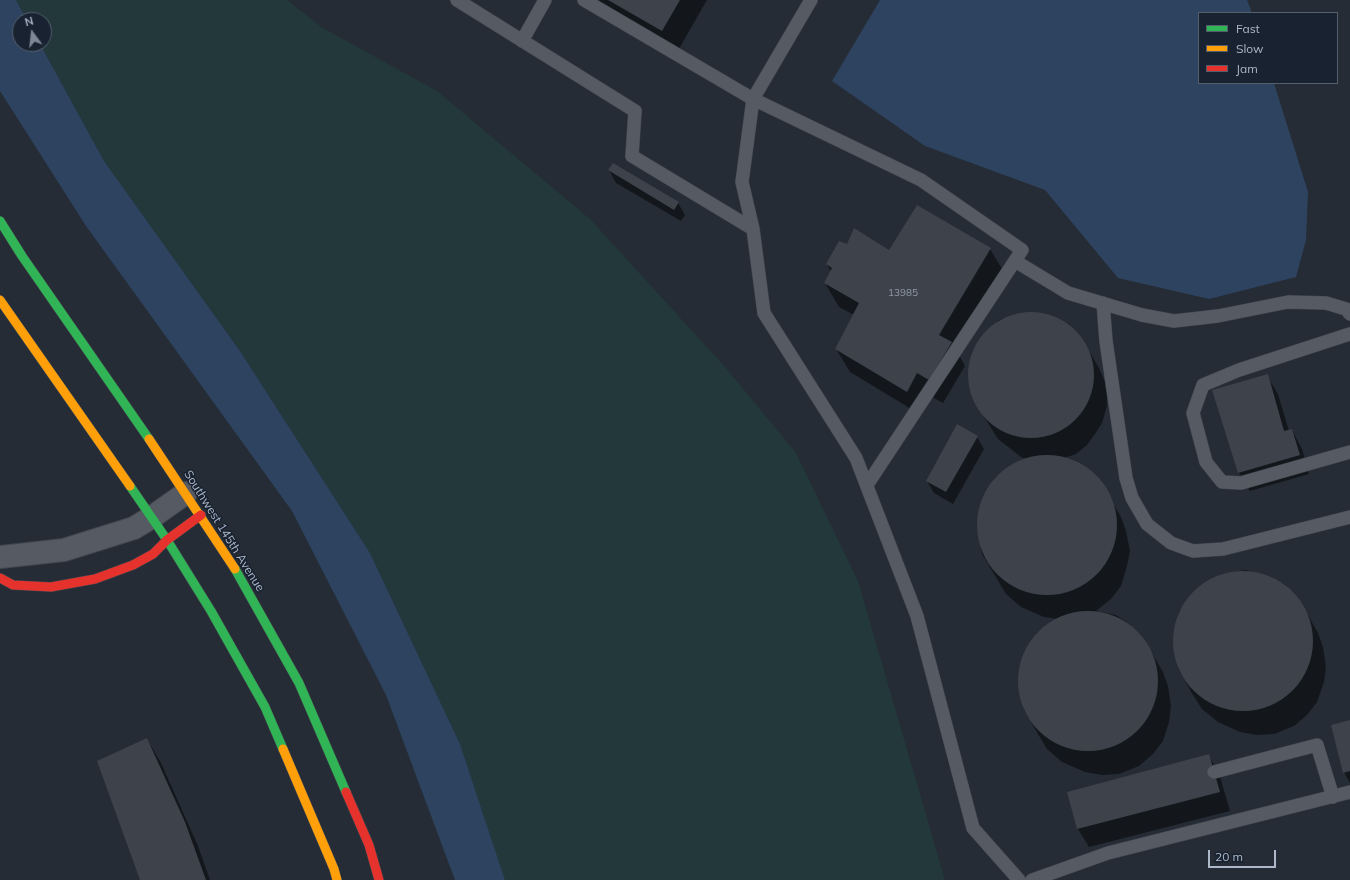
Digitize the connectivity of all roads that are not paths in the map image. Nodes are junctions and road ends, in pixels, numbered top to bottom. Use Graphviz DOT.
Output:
graph roads {
  1 [pos="457,0"];
  2 [pos="545,0"];
  3 [pos="584,0"];
  4 [pos="811,0"];
  5 [pos="522,41"];
  6 [pos="753,99"];
  7 [pos="0,221"];
  8 [pos="753,229"];
  9 [pos="1015,261"];
  10 [pos="0,300"];
  11 [pos="1103,303"];
  12 [pos="1350,314"];
  13 [pos="1350,334"];
  14 [pos="1350,452"];
  15 [pos="867,485"];
  16 [pos="186,493"];
  17 [pos="201,515"];
  18 [pos="152,517"];
  19 [pos="1350,517"];
  20 [pos="167,540"];
  21 [pos="0,557"];
  22 [pos="0,578"];
  23 [pos="1214,772"];
  24 [pos="1350,792"];
  25 [pos="1332,797"];
  26 [pos="337,880"];
  27 [pos="379,880"];
  28 [pos="1019,880"];
  29 [pos="1032,880"];
  1 -- 5 [label="lane"];
  2 -- 5 [label="lane"];
  3 -- 6 [label="lane"];
  4 -- 6 [label="lane"];
  5 -- 8 [label="lane"];
  6 -- 8 [label="lane"];
  6 -- 9 [label="lane"];
  7 -- 16 [label="street, Southwest 145th Avenue"];
  8 -- 15 [label="lane"];
  9 -- 11 [label="lane"];
  9 -- 15 [label="lane"];
  10 -- 18 [label="street"];
  11 -- 12 [label="lane"];
  11 -- 19 [label="lane"];
  13 -- 14 [label="lane"];
  15 -- 28 [label="lane"];
  16 -- 17 [label="street, Southwest 145th Avenue"];
  16 -- 18 [label="street"];
  17 -- 20 [label="street"];
  17 -- 27 [label="street, Southwest 145th Avenue"];
  18 -- 20 [label="street"];
  18 -- 21 [label="street"];
  20 -- 22 [label="street"];
  20 -- 26 [label="street"];
  23 -- 25 [label="lane"];
  24 -- 25 [label="lane"];
  25 -- 29 [label="lane"];
}
